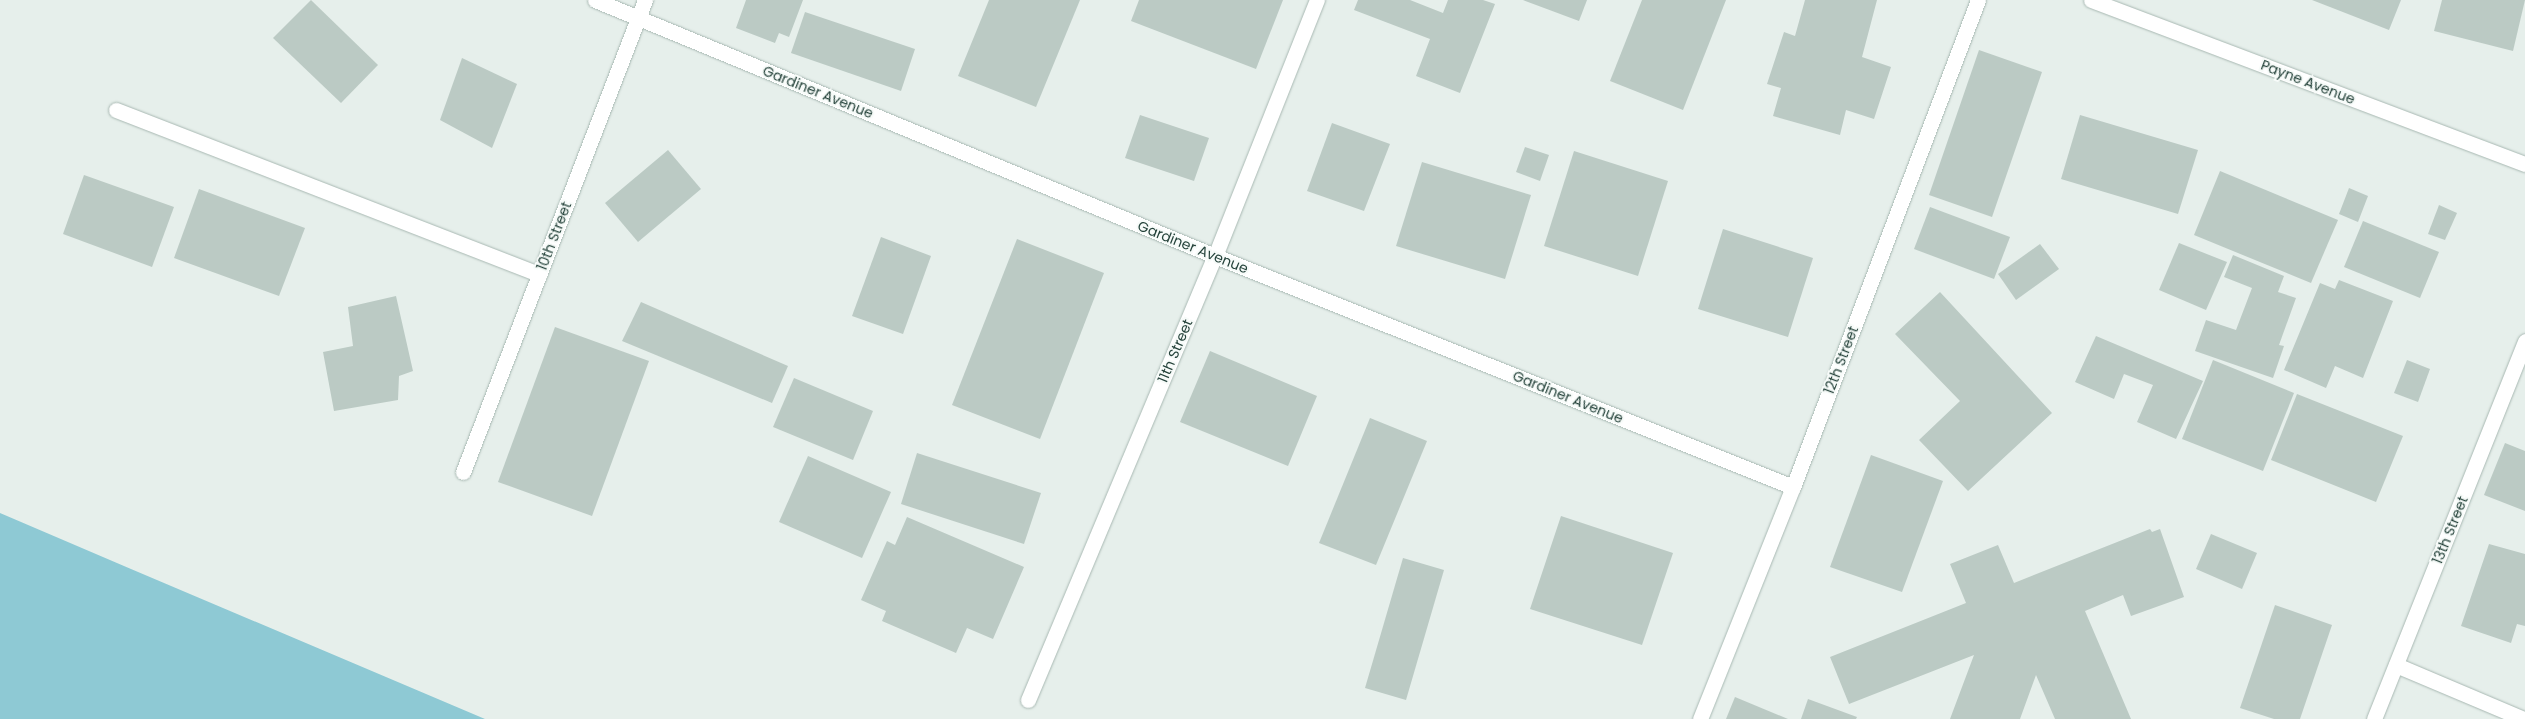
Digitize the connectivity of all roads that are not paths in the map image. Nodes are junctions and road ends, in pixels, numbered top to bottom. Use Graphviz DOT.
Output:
graph roads {
  1 [pos="595,0"];
  2 [pos="645,0"];
  3 [pos="1317,0"];
  4 [pos="1978,0"];
  5 [pos="2090,0"];
  6 [pos="638,18"];
  7 [pos="116,110"];
  8 [pos="2525,164"];
  9 [pos="1215,256"];
  10 [pos="539,274"];
  11 [pos="2525,341"];
  12 [pos="463,472"];
  13 [pos="1793,487"];
  14 [pos="2396,665"];
  15 [pos="1028,700"];
  16 [pos="1700,719"];
  17 [pos="2374,719"];
  18 [pos="2524,719"];
  1 -- 6 [label="street, Gardiner Avenue"];
  2 -- 6 [label="street, 10th Street"];
  3 -- 9 [label="street, 11th Street"];
  4 -- 13 [label="street, 12th Street"];
  5 -- 8 [label="street, Payne Avenue"];
  6 -- 9 [label="street, Gardiner Avenue"];
  6 -- 10 [label="street, 10th Street"];
  7 -- 10 [label="street"];
  9 -- 13 [label="street, Gardiner Avenue"];
  9 -- 15 [label="street, 11th Street"];
  10 -- 12 [label="street, 10th Street"];
  11 -- 14 [label="street, 13th Street"];
  13 -- 16 [label="street, 12th Street"];
  14 -- 17 [label="street, 13th Street"];
  14 -- 18 [label="street"];
}
